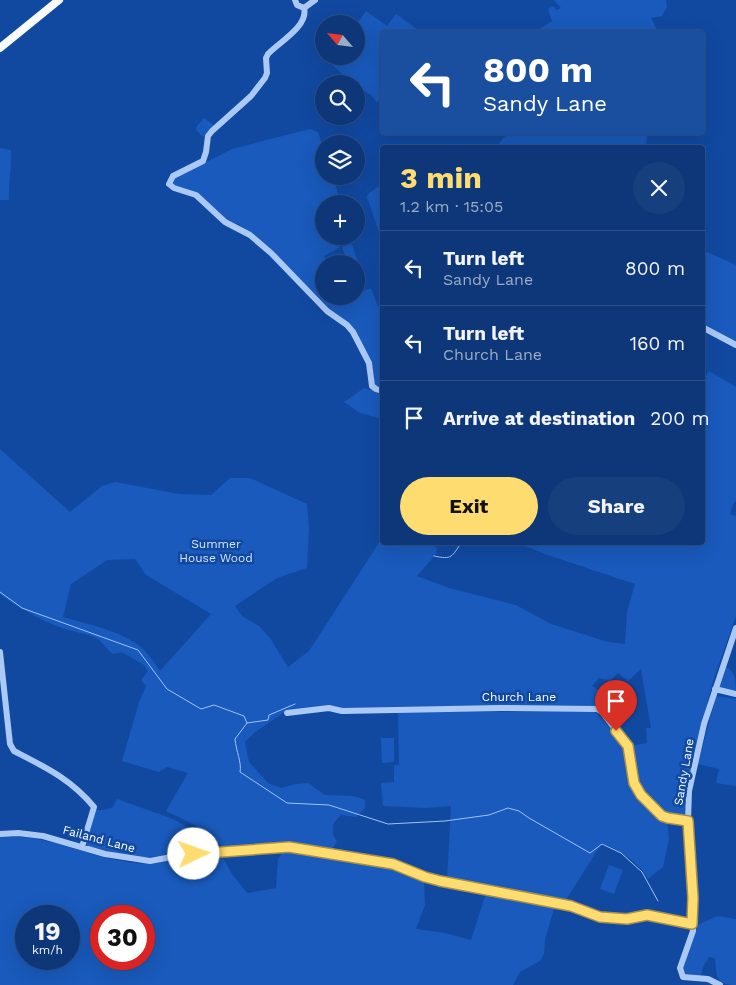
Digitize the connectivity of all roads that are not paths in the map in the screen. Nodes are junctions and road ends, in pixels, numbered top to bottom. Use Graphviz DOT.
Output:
graph roads {
  1 [pos="59,0"];
  2 [pos="295,0"];
  3 [pos="315,0"];
  4 [pos="304,8"];
  5 [pos="0,48"];
  6 [pos="705,329"];
  7 [pos="736,345"];
  8 [pos="380,390"];
  9 [pos="736,628"];
  10 [pos="0,652"];
  11 [pos="715,689"];
  12 [pos="736,694"];
  13 [pos="287,713"];
  14 [pos="688,821"];
  15 [pos="0,834"];
  16 [pos="82,847"];
  17 [pos="692,924"];
  18 [pos="720,985"];
  1 -- 5 [label="main road"];
  2 -- 4 [label="street"];
  3 -- 4 [label="street"];
  4 -- 8 [label="street"];
  6 -- 7 [label="street"];
  9 -- 11 [label="street, Sandy Lane"];
  10 -- 16 [label="street"];
  11 -- 12 [label="street"];
  11 -- 14 [label="street, Sandy Lane"];
  13 -- 14 [label="street, Church Lane"];
  14 -- 17 [label="street, Sandy Lane"];
  15 -- 16 [label="street, Failand Lane"];
  16 -- 17 [label="street, Failand Lane"];
  17 -- 18 [label="street, Sandy Lane"];
}
